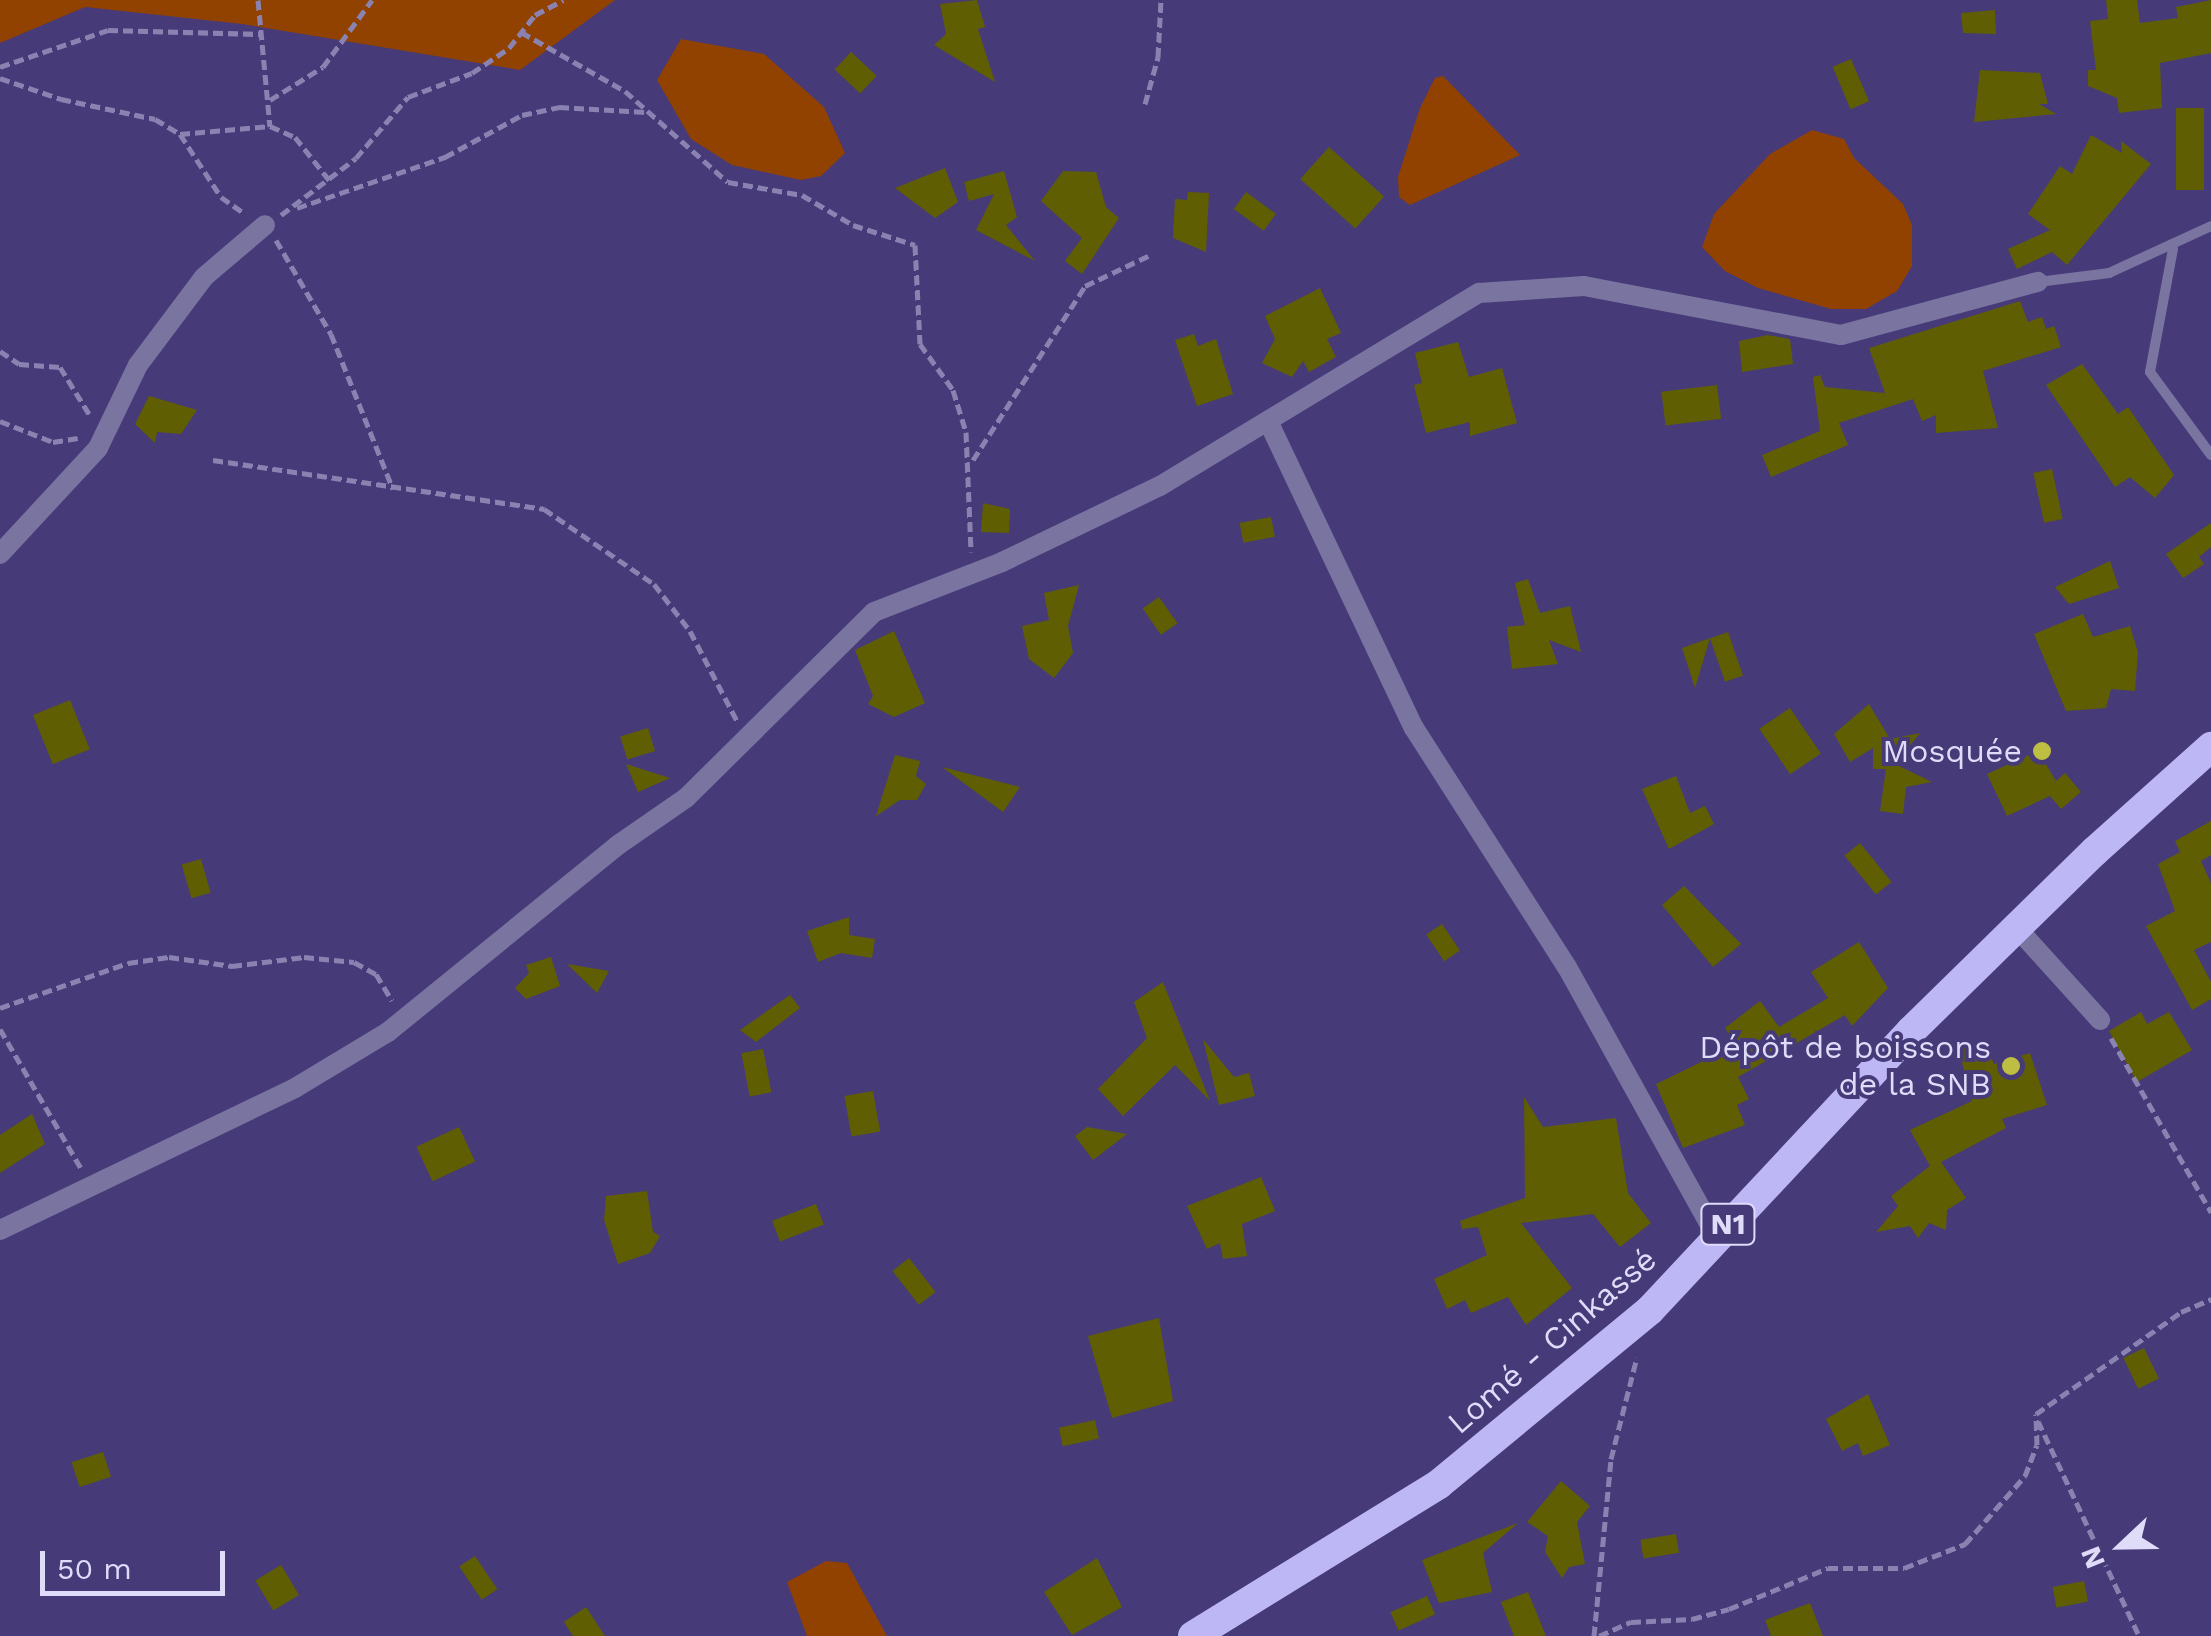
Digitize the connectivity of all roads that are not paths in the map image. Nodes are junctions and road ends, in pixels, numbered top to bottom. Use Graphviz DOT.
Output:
graph roads {
  1 [pos="265,225"];
  2 [pos="2211,226"];
  3 [pos="2173,249"];
  4 [pos="2038,282"];
  5 [pos="1268,421"];
  6 [pos="2211,455"];
  7 [pos="0,554"];
  8 [pos="2211,747"];
  9 [pos="2017,928"];
  10 [pos="2100,1020"];
  11 [pos="0,1230"];
  12 [pos="1716,1236"];
  13 [pos="1192,1636"];
  1 -- 7 [label="street"];
  2 -- 3 [label="lane"];
  3 -- 4 [label="lane"];
  3 -- 6 [label="lane"];
  4 -- 5 [label="street"];
  5 -- 11 [label="street"];
  5 -- 12 [label="street"];
  8 -- 9 [label="highway, Lomé - Cinkassé / N1"];
  9 -- 10 [label="street"];
  9 -- 12 [label="highway, Lomé - Cinkassé / N1"];
  12 -- 13 [label="highway, Lomé - Cinkassé / N1"];
}
